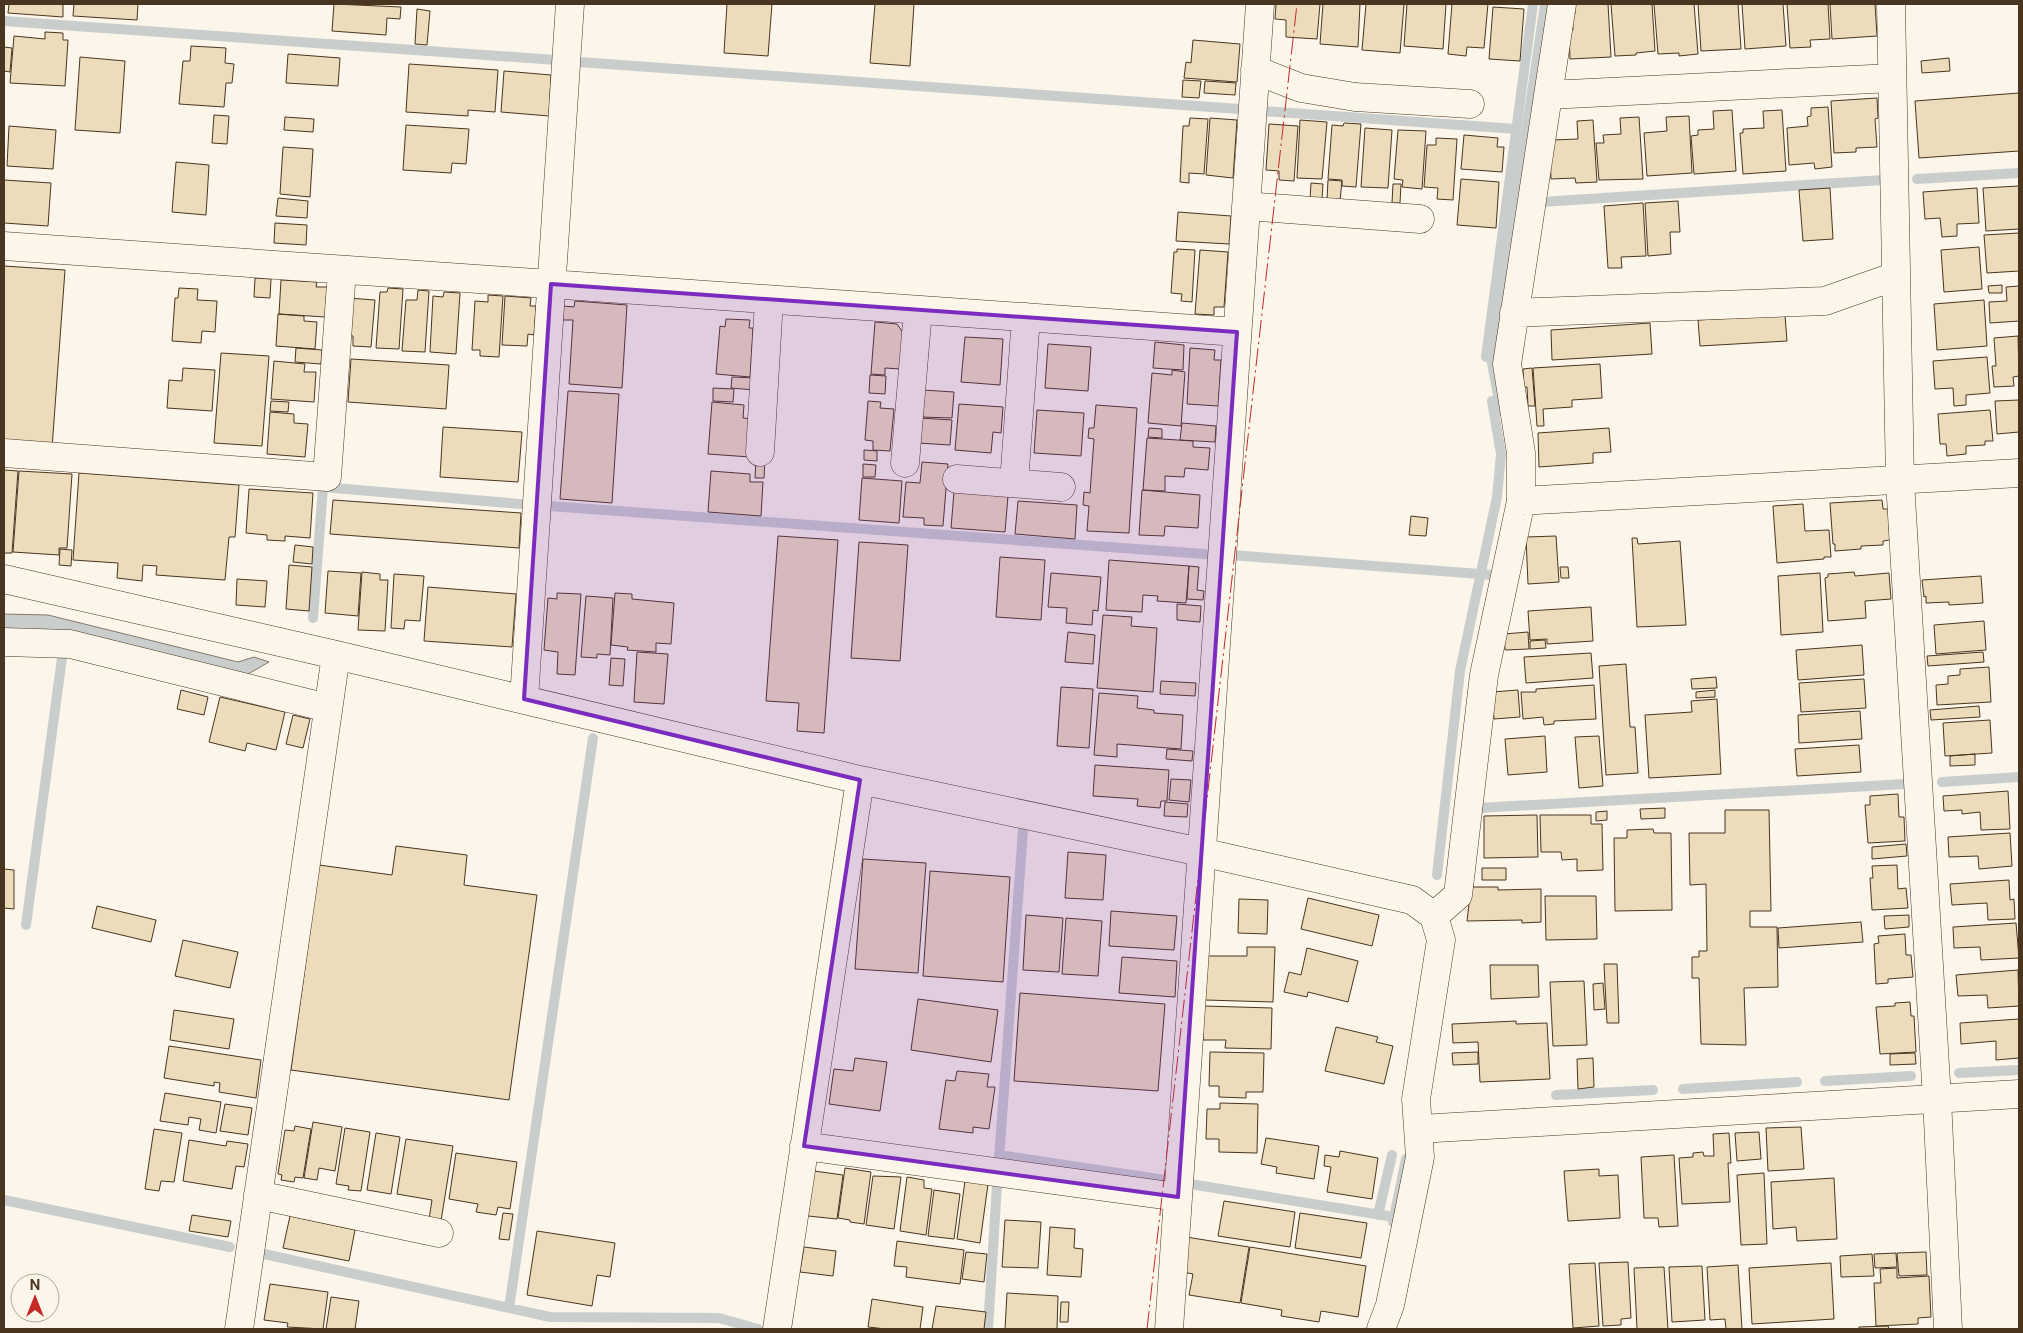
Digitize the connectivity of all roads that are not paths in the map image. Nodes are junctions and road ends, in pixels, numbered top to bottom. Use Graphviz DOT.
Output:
graph roads {
  1 [pos="570,4"];
  2 [pos="1260,4"];
  3 [pos="1562,4"];
  4 [pos="1891,4"];
  5 [pos="1256,70"];
  6 [pos="1892,78"];
  7 [pos="1548,96"];
  8 [pos="1470,104"];
  9 [pos="1246,206"];
  10 [pos="1420,219"];
  11 [pos="4,246"];
  12 [pos="342,270"];
  13 [pos="1896,276"];
  14 [pos="551,284"];
  15 [pos="769,300"];
  16 [pos="918,310"];
  17 [pos="1514,312"];
  18 [pos="1026,317"];
  19 [pos="1237,332"];
  20 [pos="760,452"];
  21 [pos="4,453"];
  22 [pos="905,463"];
  23 [pos="2019,473"];
  24 [pos="957,479"];
  25 [pos="1900,481"];
  26 [pos="1014,484"];
  27 [pos="1061,487"];
  28 [pos="1521,501"];
  29 [pos="4,579"];
  30 [pos="4,642"];
  31 [pos="336,655"];
  32 [pos="524,699"];
  33 [pos="328,708"];
  34 [pos="860,780"];
  35 [pos="1201,852"];
  36 [pos="1434,916"];
  37 [pos="2019,1094"];
  38 [pos="1937,1099"];
  39 [pos="1419,1129"];
  40 [pos="804,1146"];
  41 [pos="258,1195"];
  42 [pos="1178,1197"];
  43 [pos="439,1233"];
  44 [pos="239,1329"];
  45 [pos="777,1329"];
  46 [pos="1169,1329"];
  47 [pos="1381,1329"];
  48 [pos="1948,1329"];
  1 -- 14 [label="street"];
  2 -- 5 [label="street"];
  3 -- 7 [label="street"];
  4 -- 6 [label="street"];
  5 -- 8 [label="street"];
  5 -- 9 [label="street"];
  6 -- 7 [label="street"];
  6 -- 13 [label="street"];
  7 -- 17 [label="street"];
  9 -- 10 [label="street"];
  9 -- 19 [label="street"];
  11 -- 12 [label="street"];
  12 -- 14 [label="street"];
  12 -- 21 [label="street"];
  13 -- 17 [label="street"];
  13 -- 25 [label="street"];
  14 -- 15 [label="street"];
  14 -- 32 [label="street"];
  15 -- 16 [label="street"];
  15 -- 20 [label="street"];
  16 -- 18 [label="street"];
  16 -- 22 [label="street"];
  17 -- 28 [label="street"];
  18 -- 19 [label="street"];
  18 -- 26 [label="street"];
  19 -- 35 [label="street"];
  23 -- 25 [label="street"];
  24 -- 26 [label="street"];
  25 -- 28 [label="street"];
  25 -- 38 [label="street"];
  26 -- 27 [label="street"];
  28 -- 36 [label="street"];
  29 -- 31 [label="street"];
  30 -- 33 [label="street"];
  31 -- 32 [label="street"];
  31 -- 33 [label="street"];
  32 -- 34 [label="street"];
  33 -- 41 [label="street"];
  34 -- 35 [label="street"];
  34 -- 40 [label="street"];
  35 -- 36 [label="street"];
  35 -- 42 [label="street"];
  36 -- 39 [label="street"];
  37 -- 38 [label="street"];
  38 -- 39 [label="street"];
  38 -- 48 [label="street"];
  39 -- 47 [label="street"];
  40 -- 42 [label="street"];
  40 -- 45 [label="street"];
  41 -- 43 [label="street"];
  41 -- 44 [label="street"];
  42 -- 46 [label="street"];
}
